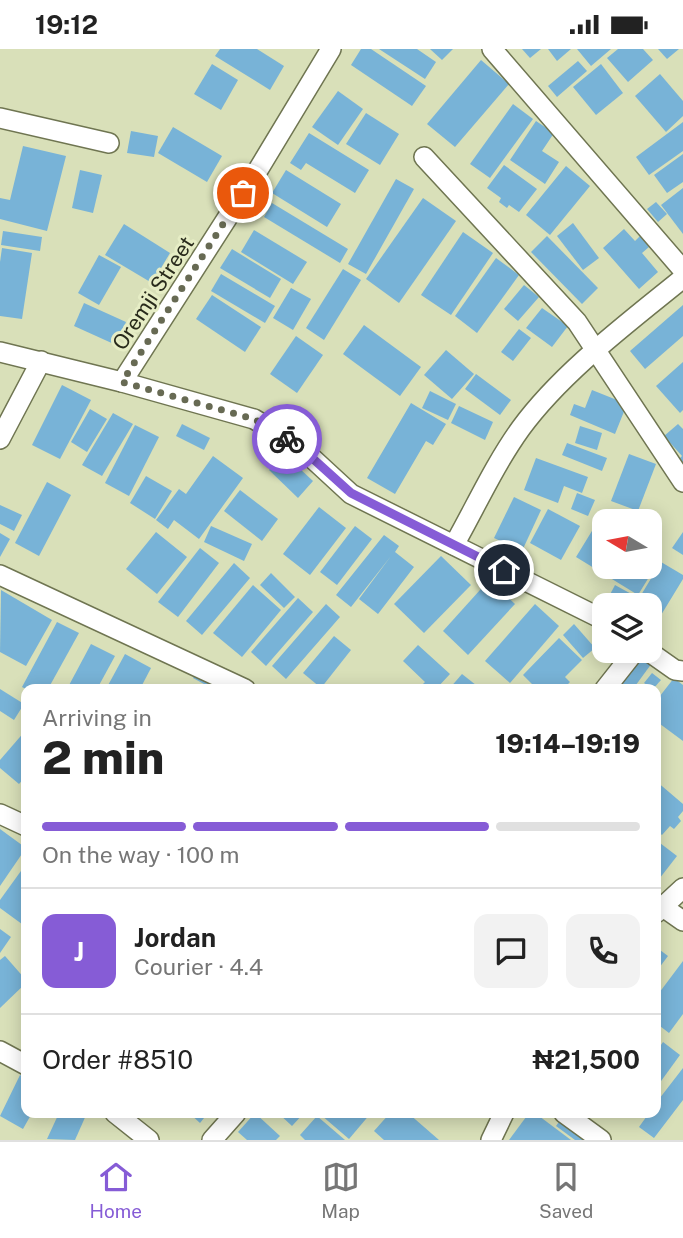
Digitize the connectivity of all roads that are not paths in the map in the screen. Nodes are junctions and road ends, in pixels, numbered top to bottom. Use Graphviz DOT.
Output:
graph roads {
  1 [pos="331,49"];
  2 [pos="492,49"];
  3 [pos="0,118"];
  4 [pos="109,143"];
  5 [pos="424,157"];
  6 [pos="683,270"];
  7 [pos="683,278"];
  8 [pos="595,351"];
  9 [pos="0,352"];
  10 [pos="41,361"];
  11 [pos="122,382"];
  12 [pos="0,439"];
  13 [pos="683,482"];
  14 [pos="454,545"];
  15 [pos="0,575"];
  16 [pos="592,614"];
  17 [pos="662,661"];
  18 [pos="626,663"];
  19 [pos="683,671"];
  20 [pos="234,684"];
  21 [pos="609,684"];
  22 [pos="0,814"];
  23 [pos="21,824"];
  24 [pos="683,888"];
  25 [pos="661,909"];
  26 [pos="661,910"];
  27 [pos="683,921"];
  28 [pos="0,1051"];
  29 [pos="21,1062"];
  30 [pos="118,1118"];
  31 [pos="232,1118"];
  32 [pos="502,1118"];
  33 [pos="571,1118"];
  34 [pos="128,1134"];
  35 [pos="149,1140"];
  36 [pos="212,1140"];
  37 [pos="491,1140"];
  38 [pos="601,1140"];
  1 -- 11 [label="street, Oremji Street"];
  2 -- 6 [label="street"];
  3 -- 4 [label="street"];
  5 -- 8 [label="street"];
  7 -- 8 [label="street"];
  8 -- 13 [label="street"];
  8 -- 14 [label="street"];
  9 -- 10 [label="street"];
  10 -- 11 [label="street"];
  10 -- 12 [label="street"];
  11 -- 14 [label="street"];
  14 -- 16 [label="street"];
  15 -- 20 [label="street"];
  17 -- 19 [label="street"];
  18 -- 21 [label="street"];
  22 -- 23 [label="street"];
  24 -- 25 [label="street"];
  26 -- 27 [label="street"];
  28 -- 29 [label="street"];
  30 -- 34 [label="street"];
  31 -- 36 [label="street"];
  32 -- 37 [label="street"];
  33 -- 38 [label="street"];
  34 -- 35 [label="street"];
}
